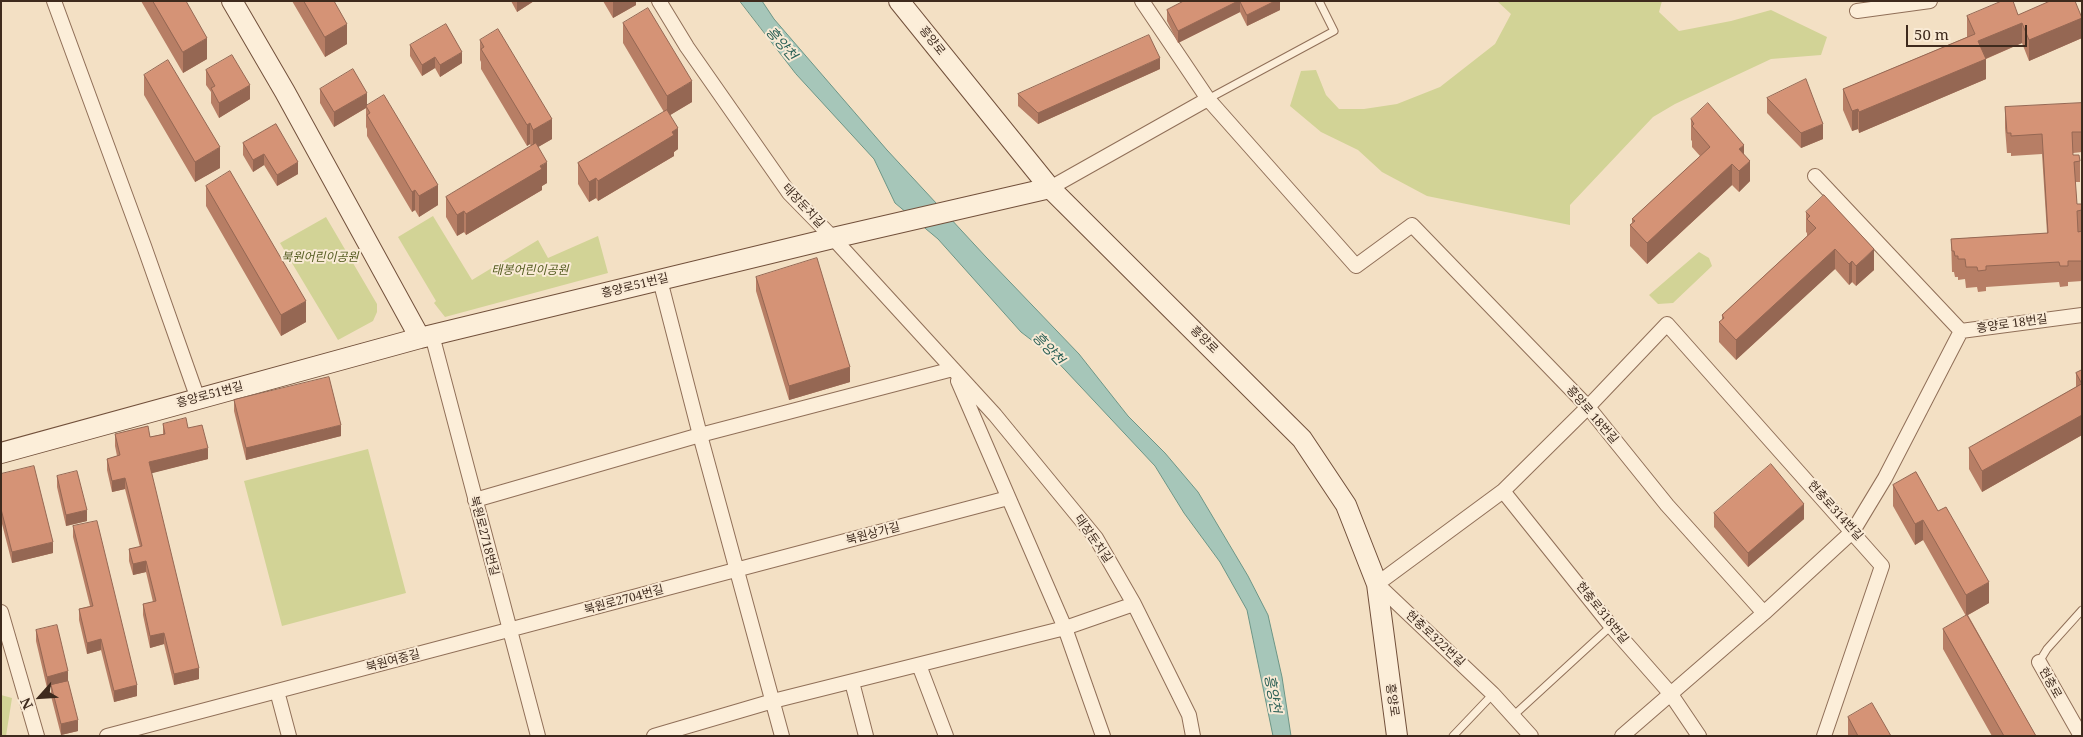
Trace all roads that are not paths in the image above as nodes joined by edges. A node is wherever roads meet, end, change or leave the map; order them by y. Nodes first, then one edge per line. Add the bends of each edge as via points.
1 (54, 1) edge
2 (232, 1) edge
3 (659, 1) edge
4 (899, 1) edge
5 (1142, 1) edge
6 (1319, 1) edge
7 (1930, 1) edge
8 (1857, 11) dead end
9 (1208, 99) junction
10 (1815, 176) dead end
11 (1050, 188) junction
12 (842, 236) junction
13 (660, 280) junction
14 (2082, 315) edge
15 (1961, 331) junction
16 (426, 336) junction
17 (953, 369) junction
18 (198, 399) junction
19 (1588, 407) junction
20 (700, 435) junction
21 (1, 453) edge
22 (1504, 491) junction
23 (1008, 498) junction
24 (474, 500) junction
25 (1853, 531) junction
26 (738, 570) junction
27 (1377, 584) junction
28 (1134, 604) junction
29 (2082, 610) edge
30 (1, 612) edge
31 (1764, 613) junction
32 (1611, 626) junction
33 (1065, 628) junction
34 (509, 630) junction
35 (2039, 662) joint
36 (919, 665) junction
37 (852, 682) junction
38 (277, 691) junction
39 (1670, 693) junction
40 (1493, 694) junction
41 (773, 701) junction
42 (1512, 716) junction
43 (37, 736) edge
44 (106, 736) edge
45 (289, 736) edge
46 (538, 736) edge
47 (654, 736) edge
48 (782, 736) edge
49 (866, 736) edge
50 (946, 736) edge
51 (1103, 736) edge
52 (1193, 736) edge
53 (1397, 736) edge
54 (1453, 736) edge
55 (1531, 736) edge
56 (1622, 736) edge
57 (1699, 736) edge
58 (1824, 736) edge
59 (2081, 736) edge

1 - 18 street
2 - 16 street
3 - 12 street, 태장둔치길 via 686,47 789,193
4 - 11 street, 흥양로
5 - 9 street
6 - 9 lane via 1334,31
7 - 8 street
9 - 11 street
9 - 19 street, 흥양로 18번길 via 1356,266 1412,224
10 - 15 street
11 - 12 street, 흥양로51번길
11 - 27 street, 흥양로 via 1302,439 1346,505
12 - 13 street, 흥양로51번길
12 - 17 street, 태장둔치길
13 - 16 street, 흥양로51번길
13 - 20 street
14 - 15 street, 흥양로 18번길
15 - 25 street, 흥양로 18번길 via 1885,478
16 - 18 street, 흥양로51번길
16 - 24 street, 북원로2718번길
17 - 20 street
17 - 23 street
17 - 28 street, 태장둔치길 via 1096,538
18 - 21 street, 흥양로51번길
19 - 22 street
19 - 25 street, 현충로314번길 via 1666,324
19 - 31 street, 흥양로 18번길 via 1667,505
20 - 24 street
20 - 26 street
22 - 27 street
22 - 32 street, 현충로318번길
23 - 26 street, 북원상가길
23 - 33 street
24 - 34 street, 북원로2718번길
25 - 31 street, 흥양로 18번길
25 - 58 street, 현충로314번길 via 1882,566
26 - 34 street, 북원로2704번길
26 - 41 street
27 - 40 street, 현충로322번길
27 - 53 street, 흥양로
28 - 33 street
28 - 52 street, 태장둔치길 via 1189,715
29 - 35 lane, 현충로
30 - 43 street
31 - 39 street, 흥양로 18번길
32 - 39 street, 현충로318번길
32 - 42 lane
33 - 36 street
33 - 51 street
34 - 38 street, 북원여중길
34 - 46 street, 북원로2718번길
35 - 59 street, 현충로
36 - 37 street
36 - 50 street
37 - 41 street
37 - 49 street
38 - 44 street, 북원여중길
38 - 45 street
39 - 56 street, 흥양로 18번길
39 - 57 street, 현충로318번길
40 - 42 street, 현충로322번길
40 - 54 lane
41 - 47 street
41 - 48 street
42 - 55 street, 현충로322번길

